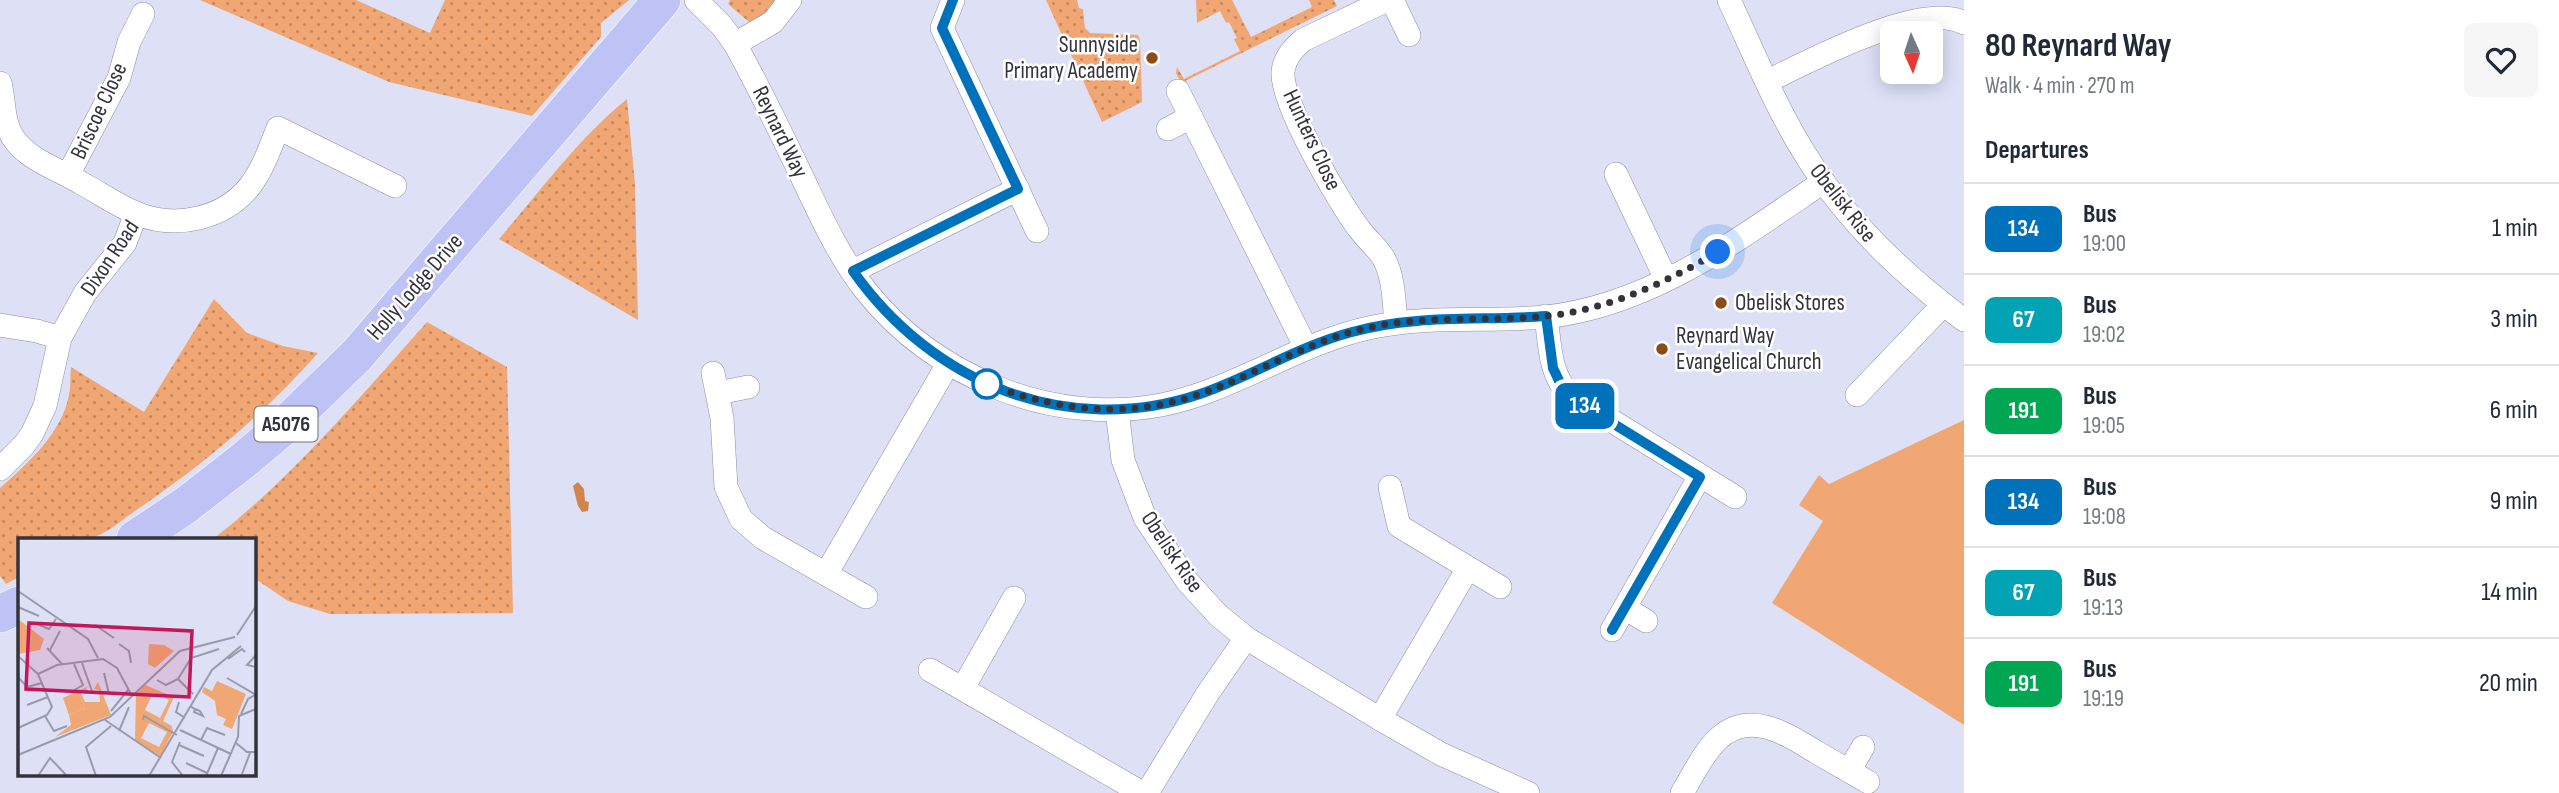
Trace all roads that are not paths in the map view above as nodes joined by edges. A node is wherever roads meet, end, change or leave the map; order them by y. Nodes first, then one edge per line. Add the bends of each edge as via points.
1 (662, 0) edge
2 (696, 0) edge
3 (790, 0) edge
4 (953, 0) edge
5 (1389, 0) edge
6 (1729, 0) edge
7 (143, 13) dead end
8 (1962, 15) edge
9 (1409, 35) dead end
10 (736, 44) junction
11 (1768, 81) junction
12 (0, 83) edge
13 (1178, 91) dead end
14 (1191, 117) junction
15 (1168, 129) dead end
16 (1616, 174) dead end
17 (68, 175) junction
18 (1823, 182) junction
19 (395, 186) dead end
20 (1018, 189) junction
21 (136, 213) junction
22 (1037, 231) dead end
23 (853, 271) junction
24 (1666, 279) junction
25 (1944, 304) junction
26 (1546, 316) junction
27 (1964, 320) edge
28 (1396, 323) junction
29 (0, 325) edge
30 (60, 338) junction
31 (1306, 348) junction
32 (948, 364) junction
33 (748, 387) dead end
34 (1857, 395) dead end
35 (1117, 410) junction
36 (0, 469) edge
37 (1700, 477) junction
38 (1390, 487) dead end
39 (1735, 497) dead end
40 (136, 538) edge
41 (1468, 568) junction
42 (825, 574) junction
43 (1500, 587) dead end
44 (866, 597) dead end
45 (1013, 598) dead end
46 (18, 605) edge
47 (1625, 608) junction
48 (0, 614) edge
49 (1646, 621) dead end
50 (1612, 630) dead end
51 (1246, 638) junction
52 (930, 670) dead end
53 (963, 688) junction
54 (1380, 719) junction
55 (1863, 747) dead end
56 (1516, 791) edge
57 (1145, 793) edge
58 (1682, 793) edge

1 - 40 main road, Holly Lodge Drive / A5076 via 357,355 245,459
2 - 10 street, Reynard Way
3 - 10 street via 773,22
4 - 20 street via 942,28
5 - 9 street, Hunters Close
5 - 28 street, Hunters Close via 1303,40 1292,50 1283,73 1289,100 1333,187 1359,230 1384,259
6 - 11 street, Obelisk Rise
7 - 17 street, Briscoe Close via 119,78
8 - 11 street via 1925,15 1891,23
10 - 23 street, Reynard Way via 820,215
11 - 18 street, Obelisk Rise
12 - 17 street via 13,138 34,157
13 - 14 street
14 - 15 street
14 - 31 street
16 - 24 street
17 - 21 street, Briscoe Close
18 - 24 street, Reynard Way via 1735,242
18 - 25 street, Obelisk Rise via 1882,251
19 - 21 street, Dixon Road via 278,128 259,173 232,202 181,222
20 - 22 street
20 - 23 street
21 - 30 street, Dixon Road via 125,243 85,293
23 - 32 street, Reynard Way via 896,323
24 - 26 street, Reynard Way via 1602,306
25 - 27 street, Obelisk Rise
25 - 34 street
26 - 28 street, Reynard Way
26 - 37 street via 1553,368 1562,387 1583,405
28 - 31 street, Reynard Way
29 - 30 street
30 - 36 street, Dixon Road via 38,421 24,445
31 - 35 street, Reynard Way via 1200,394
32 - 35 street, Reynard Way via 1042,403
32 - 42 street
33 - 42 street via 716,383 724,477 735,510 756,533
35 - 51 street, Obelisk Rise via 1123,460 1145,518 1187,581
37 - 39 street
37 - 47 street
38 - 41 street via 1399,526
41 - 43 street
41 - 54 street
42 - 44 street
45 - 53 street
46 - 48 main road
47 - 49 street
47 - 50 street
51 - 54 street, Obelisk Rise
51 - 57 street
52 - 53 street
53 - 57 street
54 - 56 street, Obelisk Rise
55 - 58 street via 1858,776 1779,730 1760,725 1728,730 1717,739

